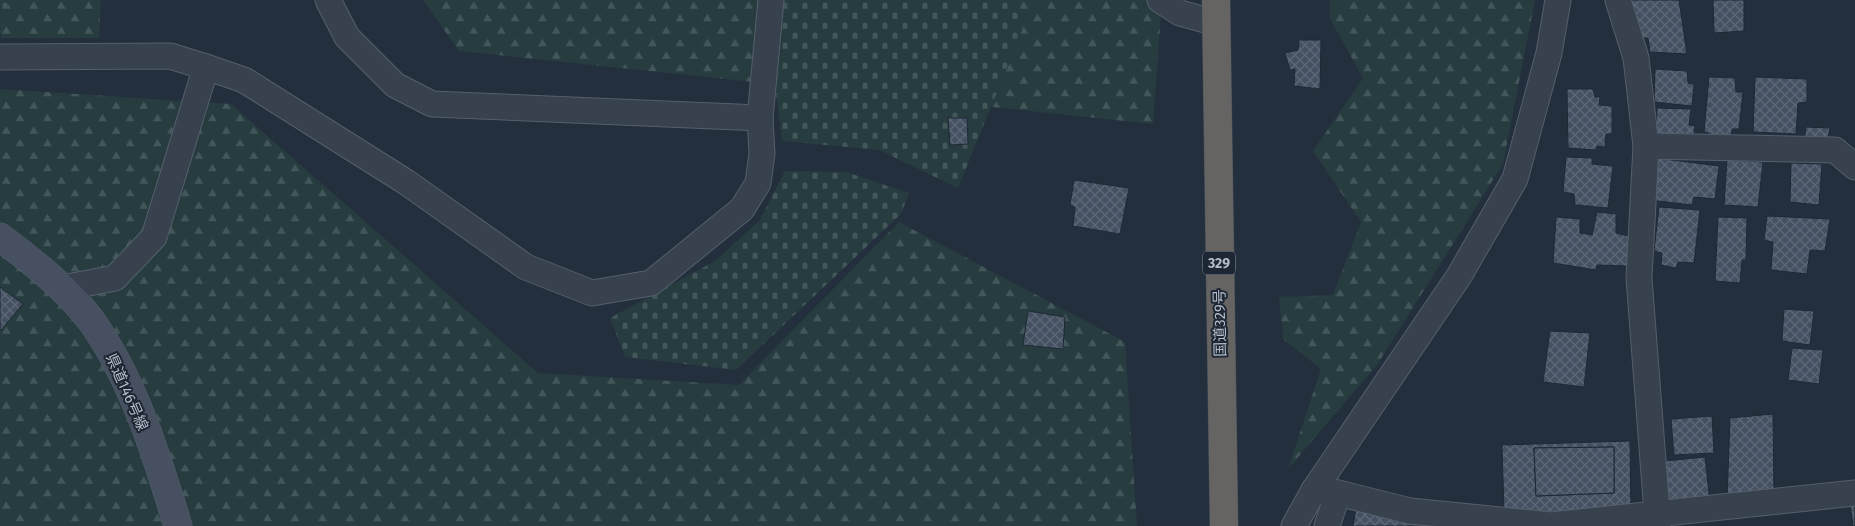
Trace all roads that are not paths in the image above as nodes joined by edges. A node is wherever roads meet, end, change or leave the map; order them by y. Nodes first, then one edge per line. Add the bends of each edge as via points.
1 (328, 0) edge
2 (770, 0) edge
3 (1160, 0) edge
4 (1558, 0) edge
5 (1618, 0) edge
6 (1216, 12) edge
7 (0, 58) edge
8 (206, 67) junction
9 (760, 118) junction
10 (1646, 146) junction
11 (1855, 167) edge
12 (0, 237) edge
13 (62, 288) junction
14 (1326, 491) junction
15 (1855, 493) edge
16 (1658, 520) edge
17 (178, 526) edge
18 (1224, 526) edge
19 (1294, 526) edge
20 (1327, 526) edge

1 - 9 street via 347,38 395,85 432,104
2 - 9 street
3 - 6 street via 1180,13
4 - 14 street via 1549,53 1515,179 1460,276
5 - 10 street via 1636,58
6 - 18 highway, 国道329号 / 329
7 - 8 street via 170,56
8 - 9 street via 244,80 406,182 526,267 592,293 651,283 742,209 758,183 762,154
8 - 13 street via 154,237 115,278
10 - 11 street via 1835,150
10 - 16 street via 1639,278
12 - 13 main road, 県道146号線 via 32,260
13 - 17 main road, 県道146号線 via 90,319 120,368 161,470
14 - 16 street via 1410,511 1551,525
14 - 19 street
14 - 20 street
15 - 16 street

